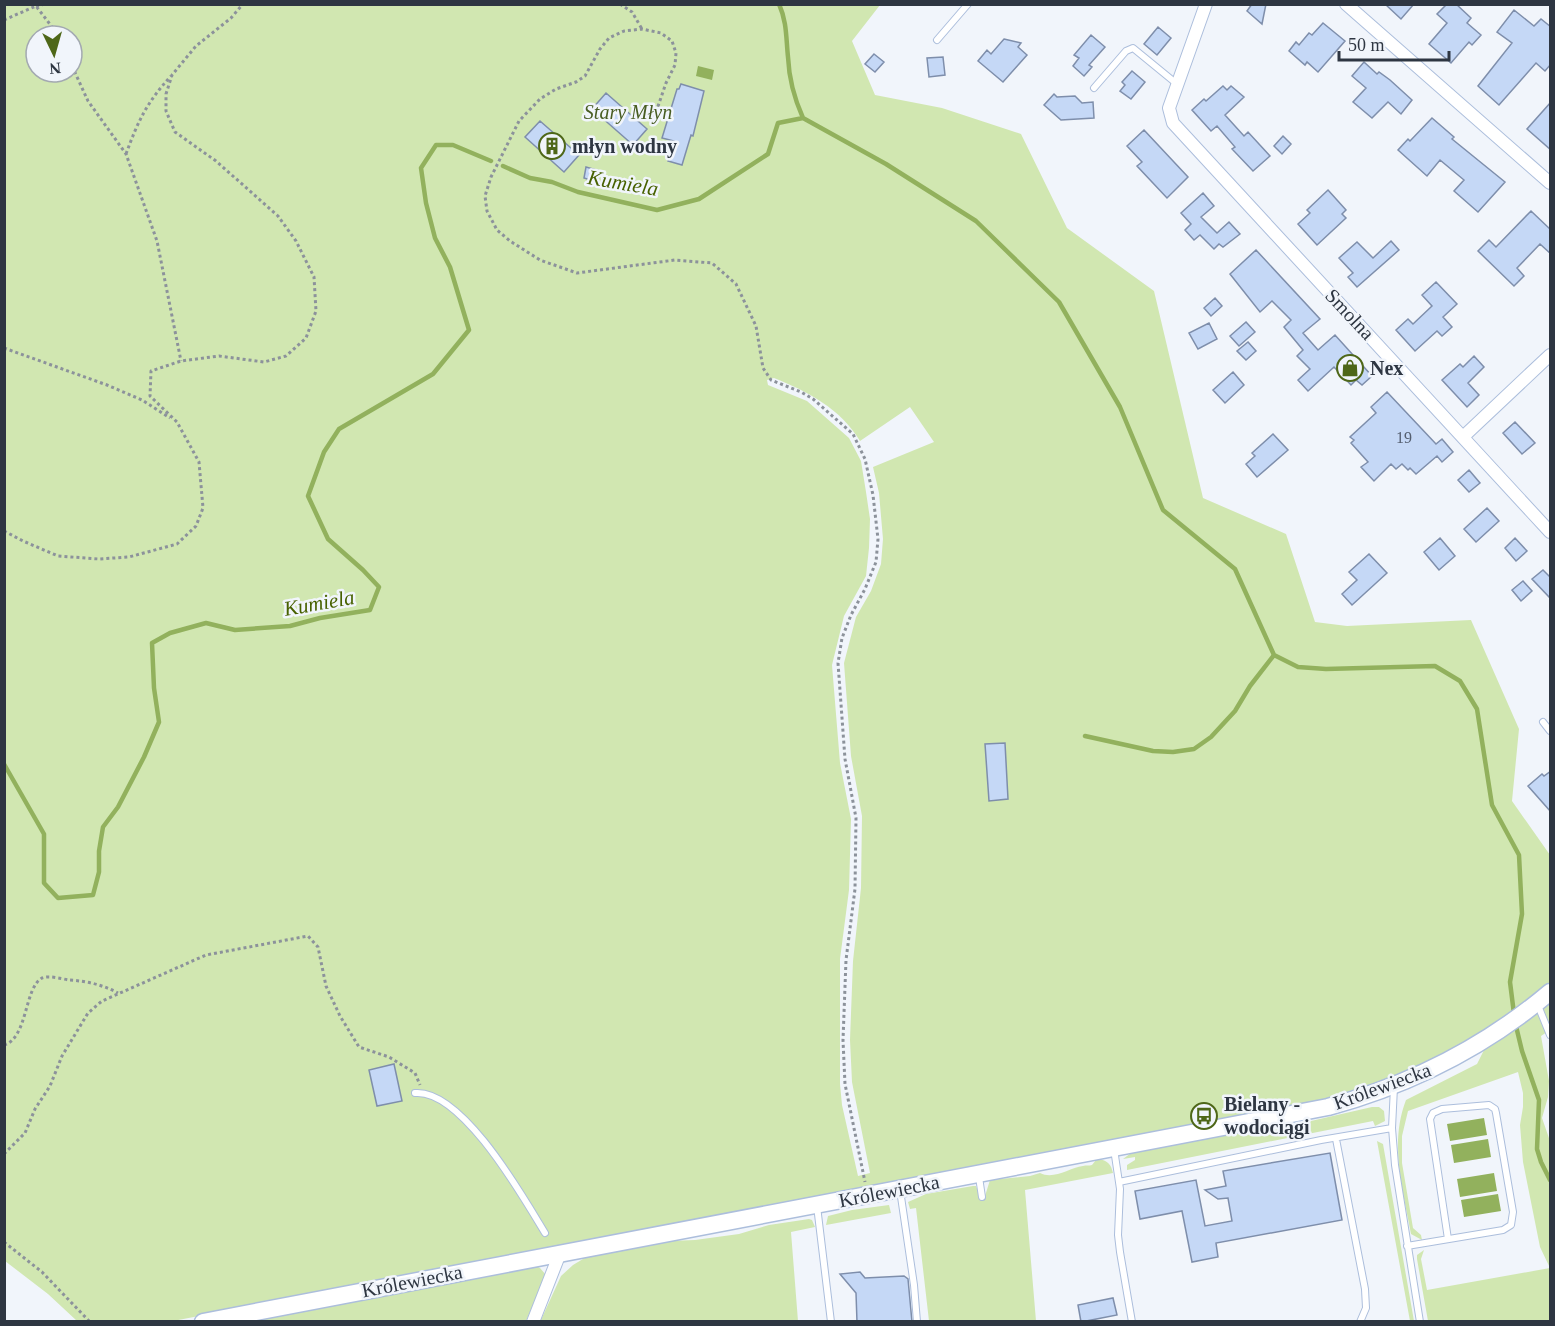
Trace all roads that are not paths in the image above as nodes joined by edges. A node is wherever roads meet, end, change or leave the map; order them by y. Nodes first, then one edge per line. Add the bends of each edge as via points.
1 (968, 4) edge
2 (1206, 4) edge
3 (1346, 4) edge
4 (937, 40) dead end
5 (1178, 85) junction
6 (1094, 88) dead end
7 (1551, 183) edge
8 (1551, 355) edge
9 (1464, 436) junction
10 (1551, 532) edge
11 (1543, 722) dead end
12 (1551, 731) edge
13 (1551, 992) edge
14 (1537, 1003) junction
15 (1551, 1035) edge
16 (1394, 1085) junction
17 (415, 1093) dead end
18 (1392, 1128) junction
19 (1336, 1139) junction
20 (1114, 1149) junction
21 (978, 1174) junction
22 (1119, 1182) junction
23 (900, 1189) junction
24 (982, 1197) dead end
25 (817, 1204) junction
26 (545, 1233) dead end
27 (1448, 1239) junction
28 (1407, 1246) junction
29 (560, 1253) junction
30 (203, 1322) edge
31 (533, 1322) edge
32 (831, 1322) edge
33 (917, 1322) edge
34 (1132, 1322) edge
35 (1360, 1322) edge
36 (1420, 1322) edge

1 - 4 lane
2 - 5 street
3 - 7 street
5 - 6 lane via 1132,48
5 - 9 street, Smolna via 1169,108 1173,123
8 - 9 street
9 - 10 street, Smolna
11 - 12 lane
13 - 14 main road, Królewiecka
14 - 15 lane
14 - 16 main road, Królewiecka via 1460,1054
16 - 18 lane
16 - 20 main road, Królewiecka via 1309,1111
17 - 26 lane via 439,1097 452,1107 509,1174
18 - 19 lane
18 - 28 lane
19 - 22 lane
19 - 35 lane via 1365,1289 1366,1308
20 - 21 main road, Królewiecka
20 - 22 lane
21 - 23 main road, Królewiecka
21 - 24 lane
22 - 34 lane via 1120,1252
23 - 25 main road, Królewiecka
23 - 33 lane
25 - 29 main road, Królewiecka
25 - 32 lane
27 - 27 lane via 1503,1230 1513,1221 1495,1108 1489,1105 1442,1109 1430,1119
27 - 28 lane
28 - 36 lane
29 - 30 main road, Królewiecka
29 - 31 street

